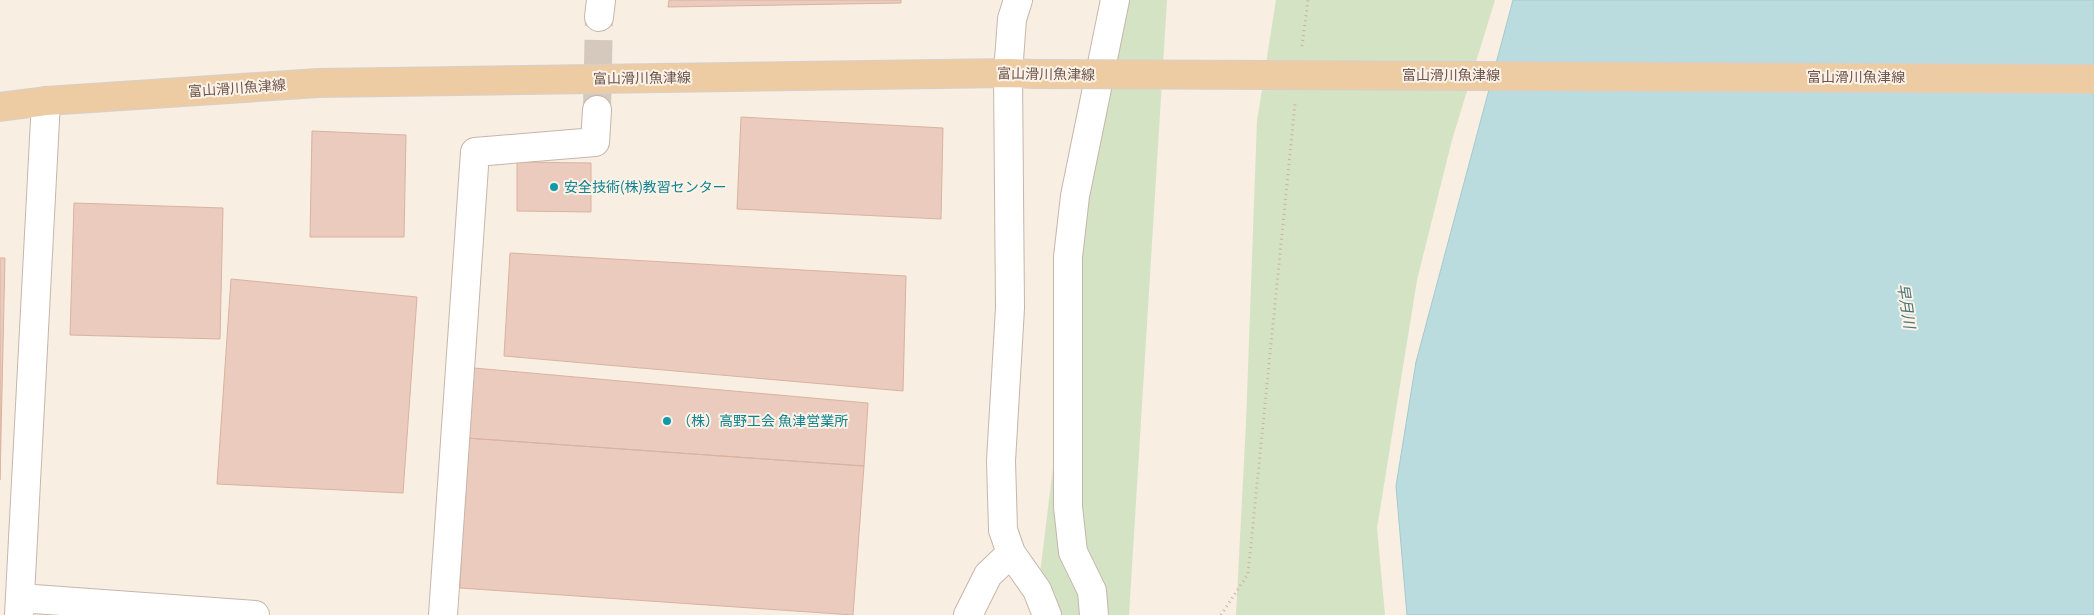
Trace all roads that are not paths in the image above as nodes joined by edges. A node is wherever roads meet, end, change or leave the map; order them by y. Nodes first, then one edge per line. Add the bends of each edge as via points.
1 (1018, 0) edge
2 (1115, 0) edge
3 (1008, 73) junction
4 (2094, 79) edge
5 (46, 101) junction
6 (0, 107) edge
7 (597, 110) tunnel mouth
8 (1011, 553) junction
9 (19, 606) edge
10 (255, 615) edge
11 (443, 615) edge
12 (968, 615) edge
13 (1047, 615) edge
14 (1094, 615) edge

1 - 3 street via 1012,19
2 - 14 street via 1074,196 1068,257 1068,507 1073,552 1092,591
3 - 4 main road, 富山滑川魚津線, bridge
3 - 5 main road, 富山滑川魚津線 via 318,83
3 - 8 street via 1010,308 1001,461 1003,530
5 - 6 main road, 富山滑川魚津線
5 - 9 street
7 - 11 street via 595,142 475,152
8 - 12 street via 988,575
8 - 13 street via 1037,590
9 - 10 street

